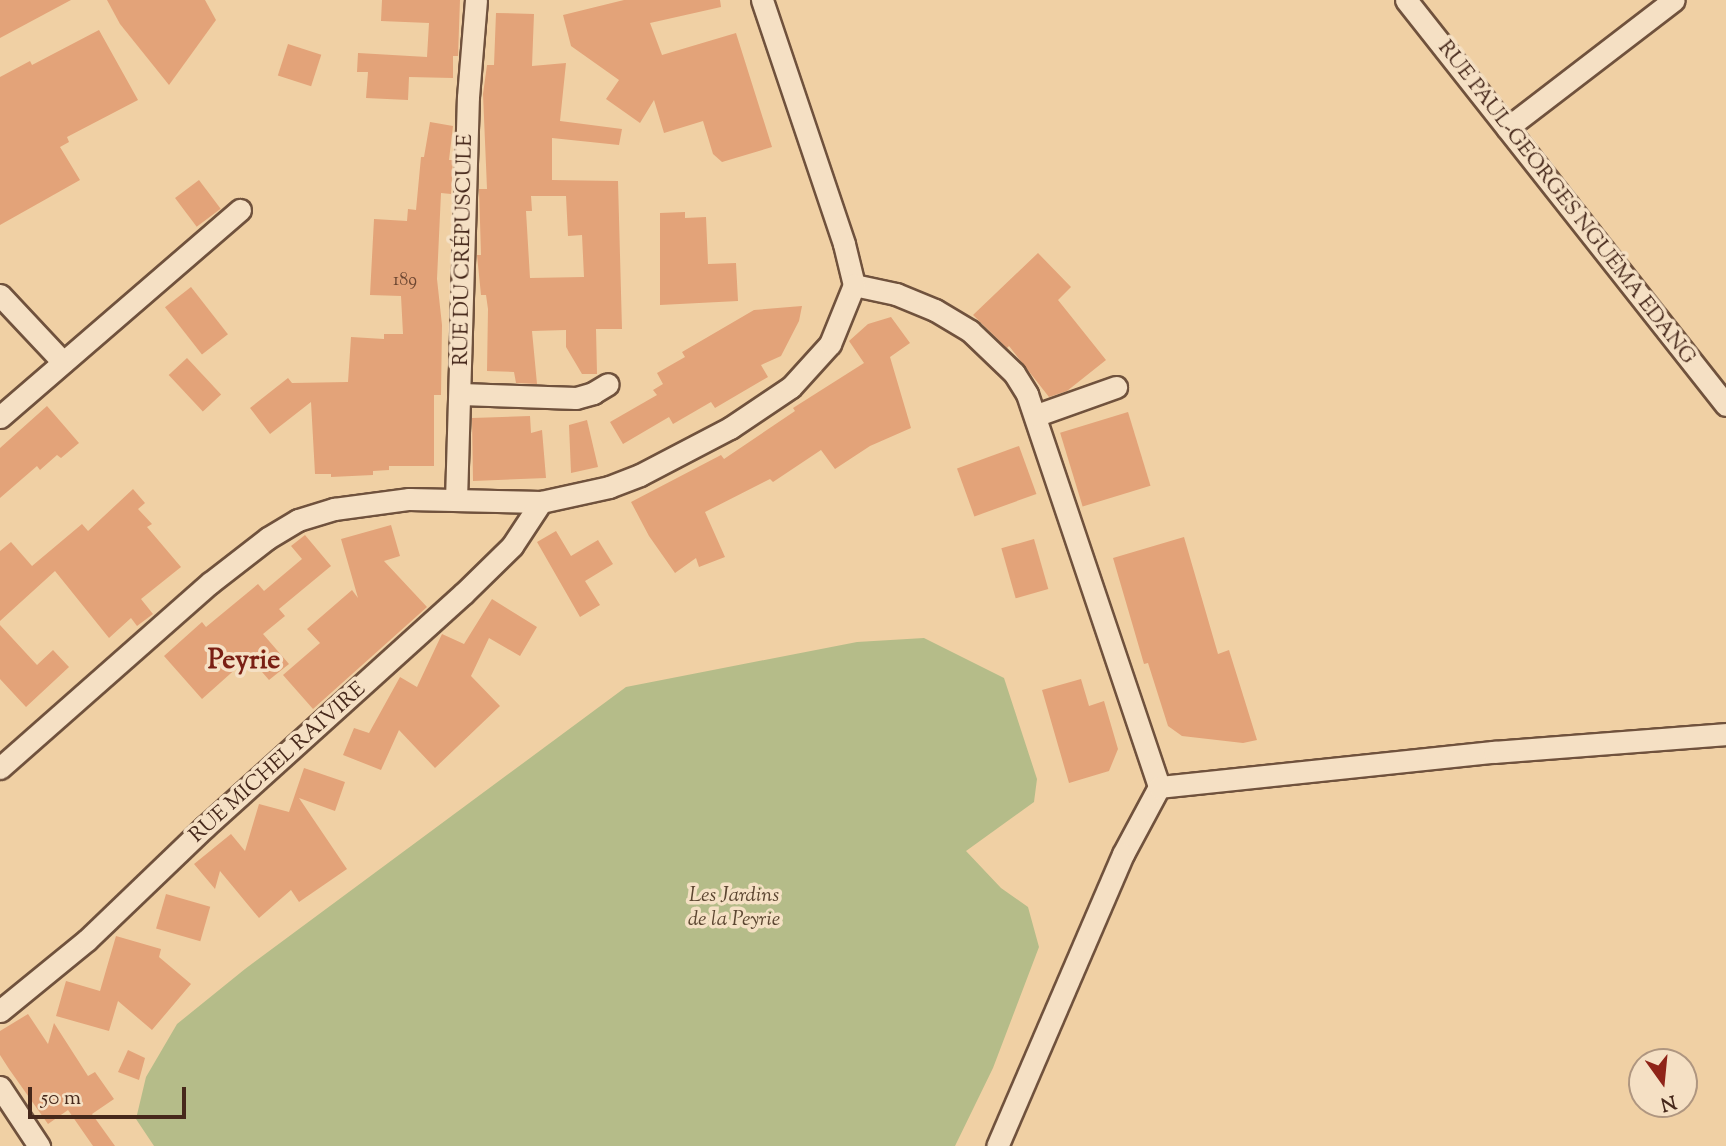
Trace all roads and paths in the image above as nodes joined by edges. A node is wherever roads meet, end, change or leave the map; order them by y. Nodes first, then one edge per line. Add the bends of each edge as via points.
1 (476, 0) edge
2 (762, 0) edge
3 (1406, 0) edge
4 (1674, 0) edge
5 (1507, 128) junction
6 (240, 210) dead end
7 (854, 285) junction
8 (0, 295) edge
9 (63, 362) junction
10 (608, 384) dead end
11 (1116, 387) dead end
12 (461, 394) junction
13 (1726, 405) edge
14 (1037, 415) junction
15 (0, 417) edge
16 (456, 500) junction
17 (541, 502) junction
18 (1726, 734) edge
19 (0, 768) edge
20 (1159, 787) junction
21 (0, 1011) edge
22 (0, 1087) edge
23 (39, 1146) edge
24 (997, 1146) edge

1 - 12 street, RUE DU CRÉPUSCULE via 468,97
2 - 7 street
3 - 5 street, RUE PAUL-GEORGES NGUÉMA EDANG
4 - 5 street
5 - 13 street, RUE PAUL-GEORGES NGUÉMA EDANG
6 - 9 street
7 - 14 street via 896,294 970,331 1013,373
7 - 17 street via 830,344 810,370 765,406 640,475
8 - 9 street
9 - 15 street
10 - 12 street via 576,398
11 - 14 street
12 - 16 street, RUE DU CRÉPUSCULE
14 - 20 street
16 - 17 street
16 - 19 street via 409,499 334,509 298,520 210,583
17 - 21 street, RUE MICHEL RAIVIRE via 512,546 463,594 87,940
18 - 20 street via 1494,752
20 - 24 street via 1123,854
22 - 23 street

